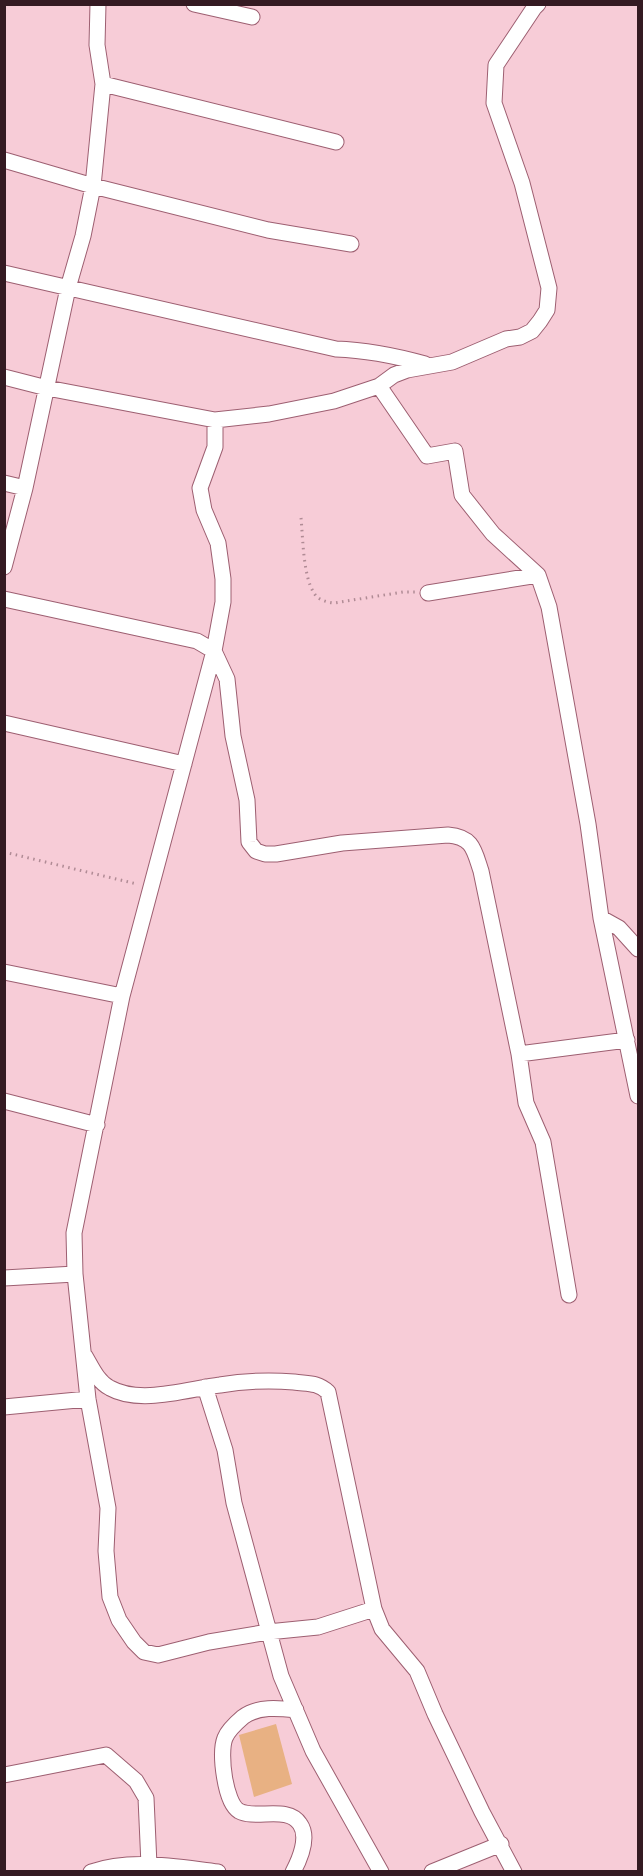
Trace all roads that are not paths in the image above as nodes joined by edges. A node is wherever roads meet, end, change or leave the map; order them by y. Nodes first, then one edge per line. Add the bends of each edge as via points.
1 (98, 4) edge
2 (194, 4) edge
3 (538, 4) edge
4 (252, 17) dead end
5 (103, 84) junction
6 (336, 142) dead end
7 (4, 160) edge
8 (93, 186) junction
9 (351, 244) dead end
10 (4, 273) edge
11 (68, 288) junction
12 (428, 365) junction
13 (4, 377) edge
14 (379, 386) junction
15 (47, 388) junction
16 (214, 420) junction
17 (4, 483) edge
18 (25, 488) junction
19 (4, 567) edge
20 (538, 575) junction
21 (428, 593) road end
22 (4, 599) edge
23 (214, 651) junction
24 (4, 723) edge
25 (184, 764) junction
26 (600, 918) junction
27 (639, 949) edge
28 (4, 972) edge
29 (122, 996) junction
30 (627, 1040) junction
31 (519, 1054) junction
32 (639, 1096) edge
33 (4, 1101) edge
34 (97, 1125) junction
35 (75, 1274) junction
36 (4, 1278) edge
37 (569, 1295) dead end
38 (82, 1351) junction
39 (205, 1387) junction
40 (88, 1399) junction
41 (4, 1407) edge
42 (374, 1610) junction
43 (268, 1632) junction
44 (296, 1710) junction
45 (4, 1774) edge
46 (501, 1844) junction
47 (158, 1867) edge
48 (91, 1872) edge
49 (218, 1872) edge
50 (293, 1872) edge
51 (381, 1872) edge
52 (432, 1872) edge
53 (514, 1872) edge

1 - 5 street via 97,45
2 - 4 street
3 - 12 street via 496,65 494,104 528,204 549,288 547,310 531,331 520,337 452,362
5 - 6 street
5 - 8 street
7 - 8 street
8 - 9 street via 268,230
8 - 11 street
10 - 11 street
11 - 12 street via 325,347 394,356
11 - 15 street
12 - 14 street via 400,372
13 - 15 street
14 - 16 street via 334,401
14 - 20 street via 427,456 455,451 462,495 493,534
15 - 16 street
15 - 18 street
16 - 23 street via 215,447 200,488 204,510 218,543 223,579
17 - 18 street
18 - 19 street
20 - 21 street
20 - 26 street via 549,607 579,770
22 - 23 street via 197,642
23 - 25 street
23 - 31 street via 227,679 233,736 247,800 249,842 256,851 276,854 342,843 448,835 458,836 473,846
24 - 25 street
25 - 29 street
26 - 27 street via 619,928
26 - 30 street
28 - 29 street
29 - 34 street
30 - 31 street
30 - 32 street
31 - 37 street via 526,1103 543,1142
33 - 34 street
34 - 35 street via 74,1233
35 - 36 street
35 - 38 street
38 - 39 street via 99,1380 123,1394 140,1396
38 - 40 street
39 - 42 street via 309,1382 328,1392
39 - 43 street via 225,1450 234,1503
40 - 41 street
40 - 43 street via 108,1508 110,1597 134,1642 144,1652 158,1654
42 - 43 street via 318,1627
42 - 46 street via 382,1629 417,1671 482,1812
43 - 44 street
44 - 50 street via 265,1708 247,1714 226,1735 222,1761 233,1806 240,1812 281,1815 299,1822 303,1843
44 - 51 street via 313,1751
45 - 47 street via 106,1755 136,1781 146,1797
46 - 52 street
46 - 53 street
47 - 48 street via 111,1865
47 - 49 street

